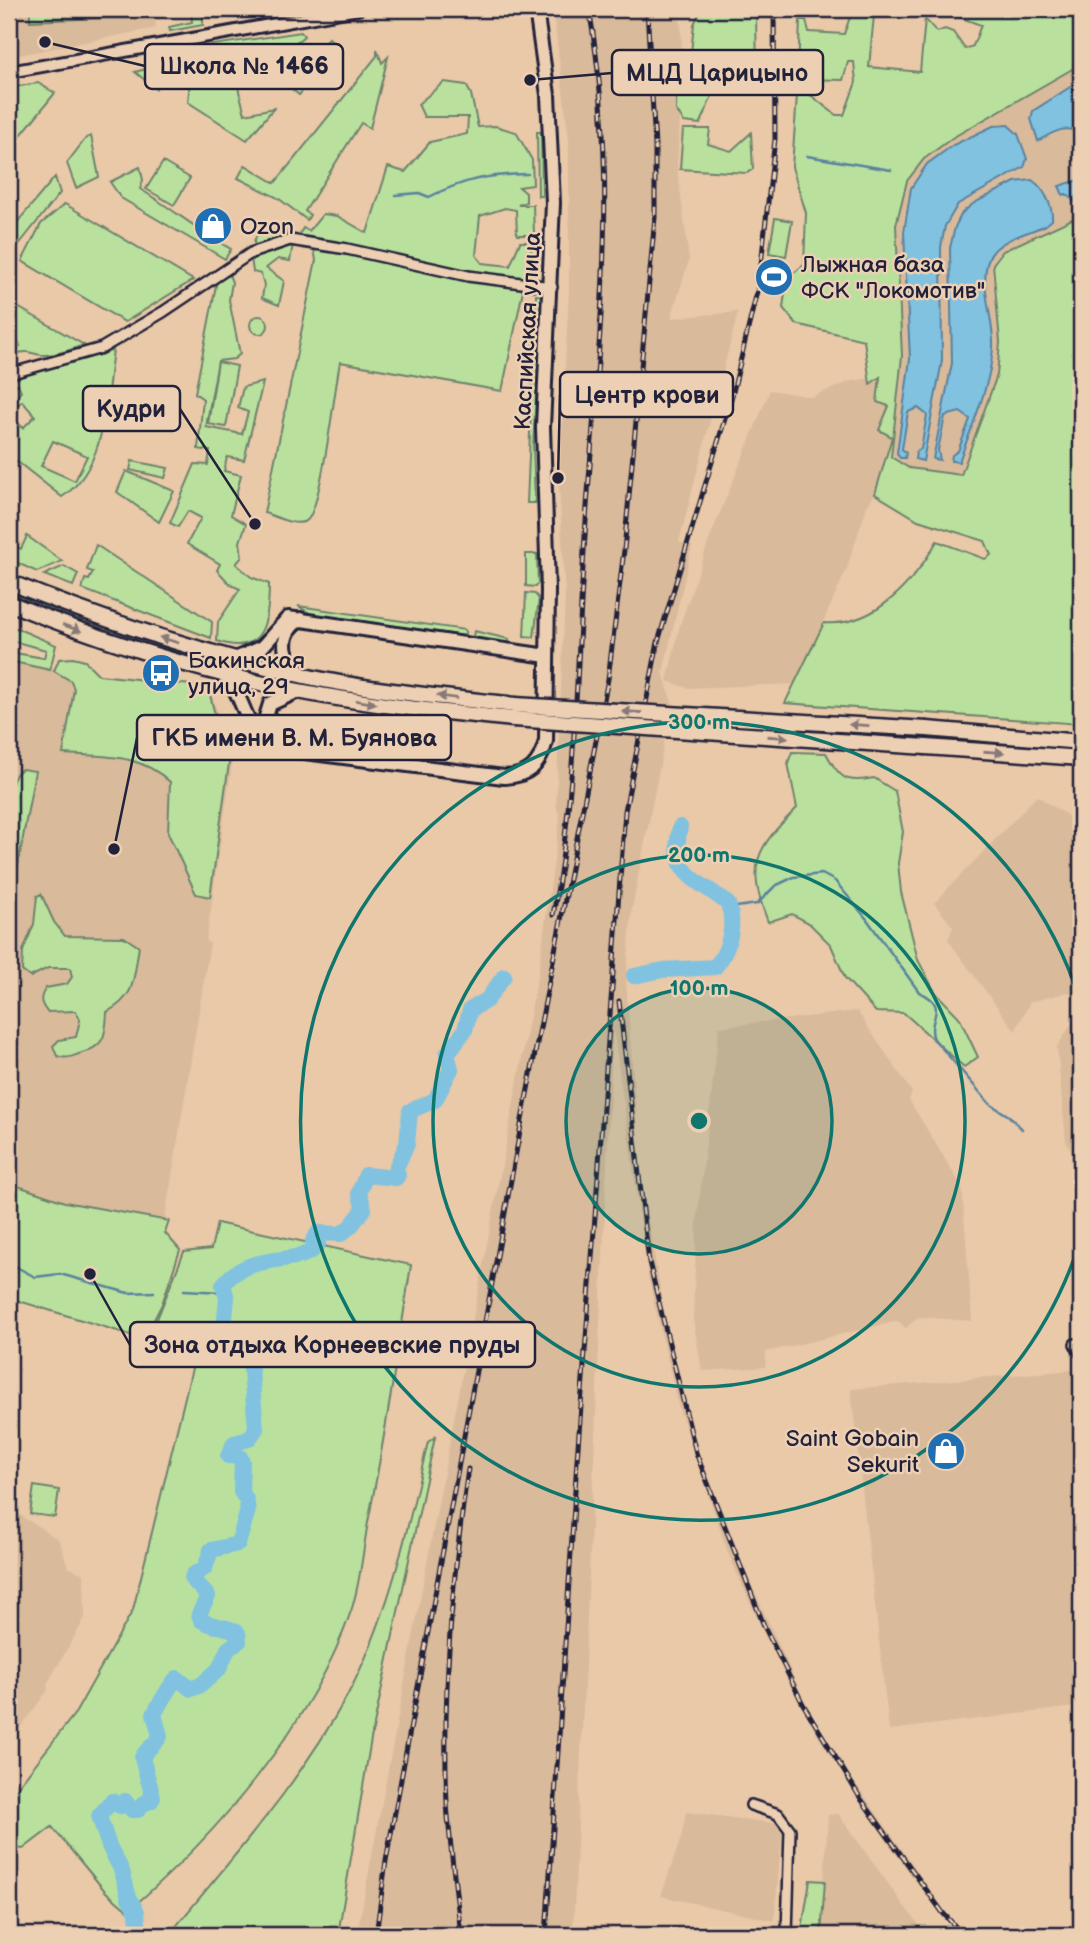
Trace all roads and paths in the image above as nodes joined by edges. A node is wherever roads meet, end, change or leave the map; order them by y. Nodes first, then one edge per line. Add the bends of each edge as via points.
1 (358, 9) edge
2 (536, 9) edge
3 (9, 72) edge
4 (551, 287) junction
5 (9, 374) edge
6 (9, 582) edge
7 (9, 603) edge
8 (301, 619) junction
9 (547, 656) junction
10 (236, 660) junction
11 (226, 675) junction
12 (306, 676) junction
13 (298, 691) junction
14 (515, 712) junction
15 (259, 739) junction
16 (1081, 741) edge
17 (1081, 758) edge
18 (1075, 1343) dead end
19 (1081, 1354) edge
20 (751, 1805) dead end
21 (787, 1935) edge

1 - 3 street
2 - 4 main road, Каспийская улица via 551,128
4 - 5 street via 468,276 290,240 251,253 102,348
4 - 9 main road, Каспийская улица via 543,427
10 -> 6 main road via 139,631
7 -> 11 main road via 136,650
8 - 9 main road
8 - 10 main road via 284,620 262,647
8 - 12 main road via 292,627 284,648 287,662
9 - 15 main road, Каспийская улица via 547,741 543,756 526,774 504,777 280,749
10 - 12 main road
11 - 13 main road
11 - 15 main road
14 -> 12 main road
13 -> 14 main road via 404,708
13 - 15 main road via 270,704
16 -> 14 main road, bridge via 927,729
14 -> 17 main road, bridge
18 - 19 street
20 - 21 street via 778,1814 790,1830

